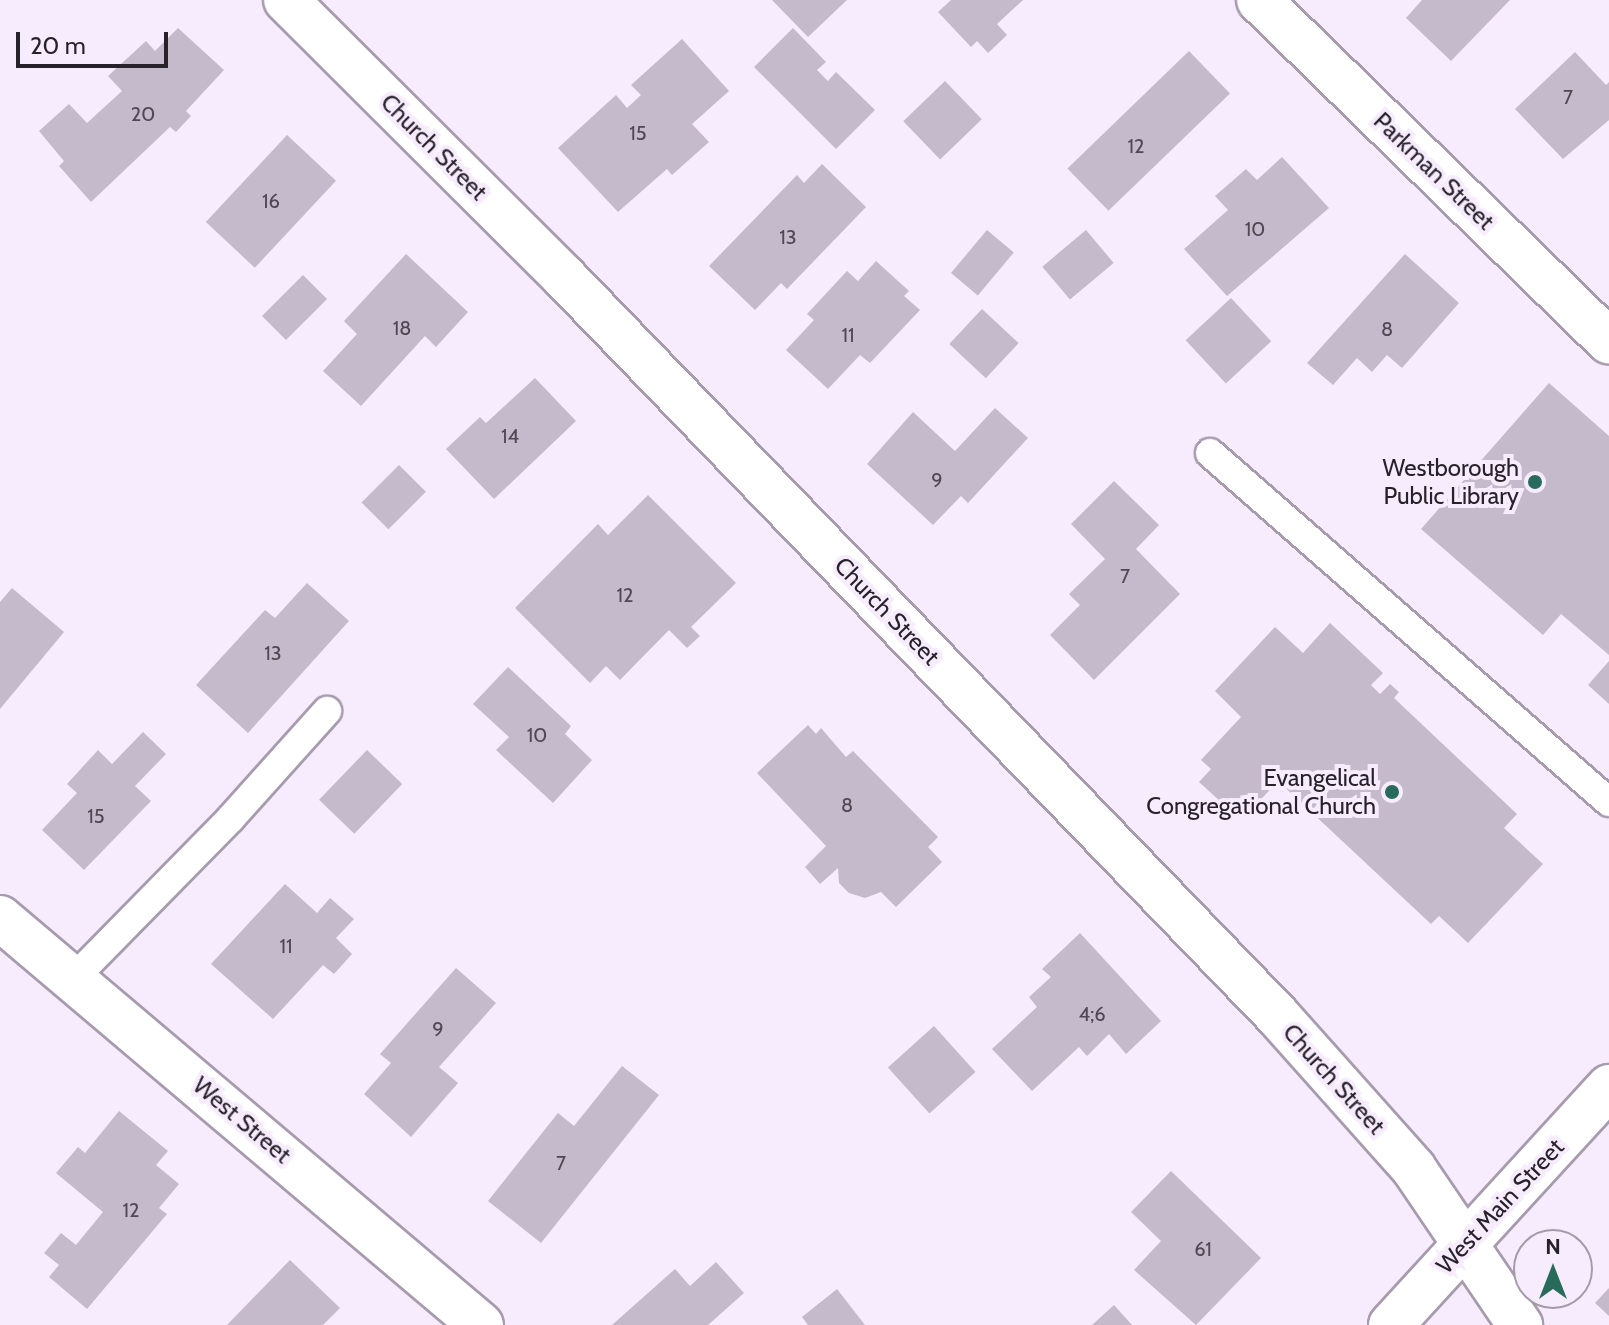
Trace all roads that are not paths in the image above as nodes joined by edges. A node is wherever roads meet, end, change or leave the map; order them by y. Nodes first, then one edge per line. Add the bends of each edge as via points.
1 (286, 0) edge
2 (1259, 0) edge
3 (1609, 341) edge
4 (1210, 453) dead end
5 (327, 711) dead end
6 (1609, 802) edge
7 (0, 918) edge
8 (73, 979) junction
9 (1609, 1087) edge
10 (1465, 1242) junction
11 (1405, 1320) edge
12 (481, 1325) edge
13 (1520, 1325) edge

1 - 10 street, Church Street via 575,288 1277,1015 1414,1169
2 - 3 street, Parkman Street
4 - 6 lane
5 - 8 lane
7 - 8 street, West Street
8 - 12 street, West Street
9 - 10 street, West Main Street
10 - 11 street, West Main Street
10 - 13 street, Church Street

